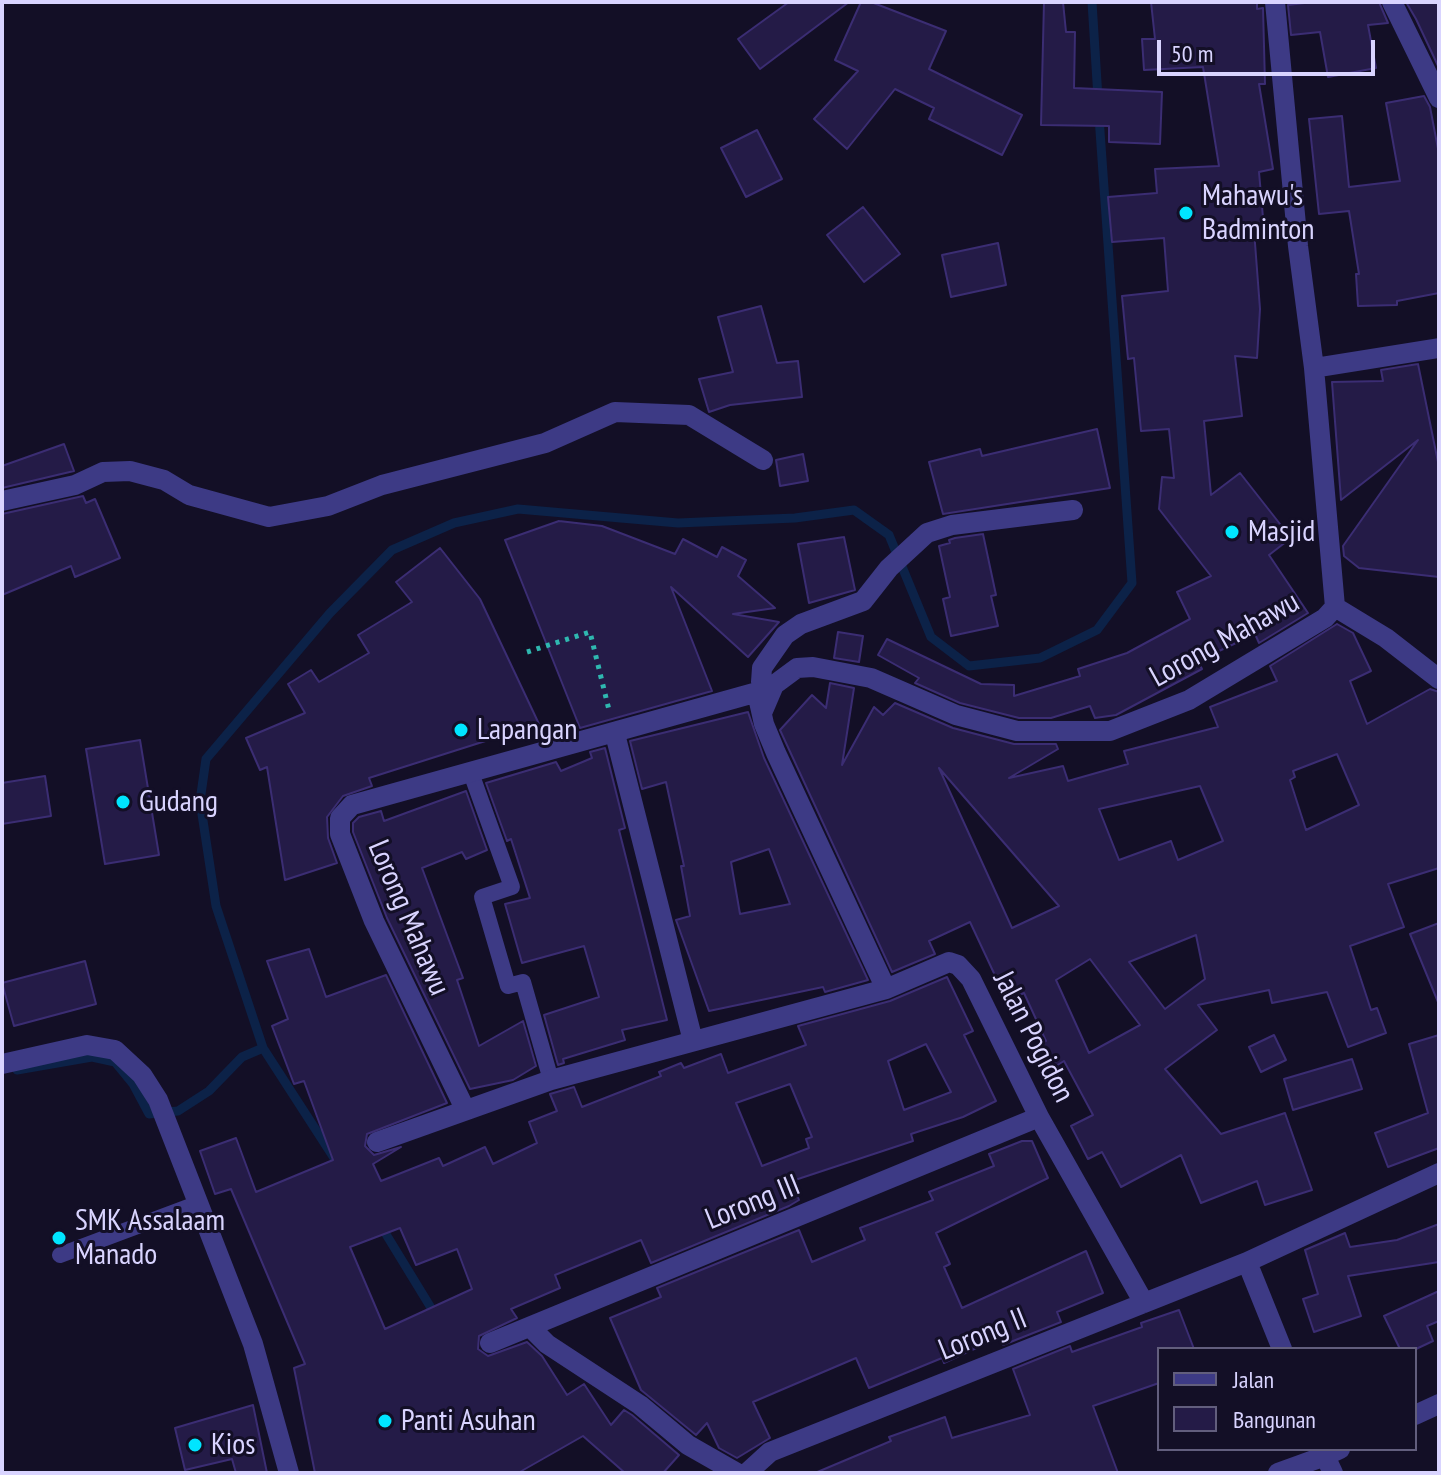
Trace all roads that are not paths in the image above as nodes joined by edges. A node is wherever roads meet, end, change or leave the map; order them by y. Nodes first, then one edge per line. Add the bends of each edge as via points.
1 (1275, 2) edge
2 (1392, 2) edge
3 (1439, 98) edge
4 (1439, 348) edge
5 (1314, 368) junction
6 (763, 460) dead end
7 (2, 501) edge
8 (1073, 510) dead end
9 (1335, 607) junction
10 (1439, 679) edge
11 (766, 703) junction
12 (615, 734) junction
13 (471, 773) junction
14 (886, 989) junction
15 (693, 1041) junction
16 (2, 1064) edge
17 (551, 1080) junction
18 (465, 1109) junction
19 (1039, 1117) junction
20 (377, 1142) dead end
21 (1439, 1173) edge
22 (199, 1203) junction
23 (60, 1255) dead end
24 (1247, 1262) junction
25 (1144, 1303) junction
26 (530, 1327) junction
27 (490, 1343) dead end
28 (1281, 1347) edge
29 (1439, 1404) edge
30 (1417, 1414) edge
31 (1330, 1457) edge
32 (289, 1473) edge
33 (737, 1473) edge
34 (747, 1473) edge
35 (1278, 1473) edge

1 - 5 street, Lorong Mahawu
2 - 3 street
4 - 5 street
5 - 9 street, Lorong Mahawu
6 - 7 street via 689,415 615,412 545,443 382,485 328,506 269,517 189,495 164,480 130,471 103,472 75,485
8 - 11 street via 940,527 918,539 860,603 785,635 762,668
9 - 10 street
9 - 11 street, Lorong Mahawu via 1189,700 1110,731 1017,731 956,715 871,678 813,667 797,668 774,685
11 - 12 street, Lorong Mahawu via 754,693
11 - 14 street via 776,753
12 - 13 street, Lorong Mahawu
12 - 15 street
13 - 17 lane via 512,887 482,897 508,986 523,982
13 - 18 street, Lorong Mahawu via 352,805 339,825 374,921
14 - 15 street
14 - 19 street, Jalan Pogidon via 939,965 958,965 971,979
15 - 17 street
16 - 22 street via 87,1045 115,1050 130,1060 158,1100
17 - 18 street
18 - 20 street
19 - 25 street, Jalan Pogidon
19 - 26 street, Lorong III
21 - 24 street, Lorong II
22 - 23 lane
22 - 32 street via 253,1344
24 - 25 street, Lorong II
24 - 28 street
25 - 34 street, Lorong II via 770,1452
26 - 27 street, Lorong III
26 - 33 street via 688,1445
29 - 30 street
31 - 35 street

